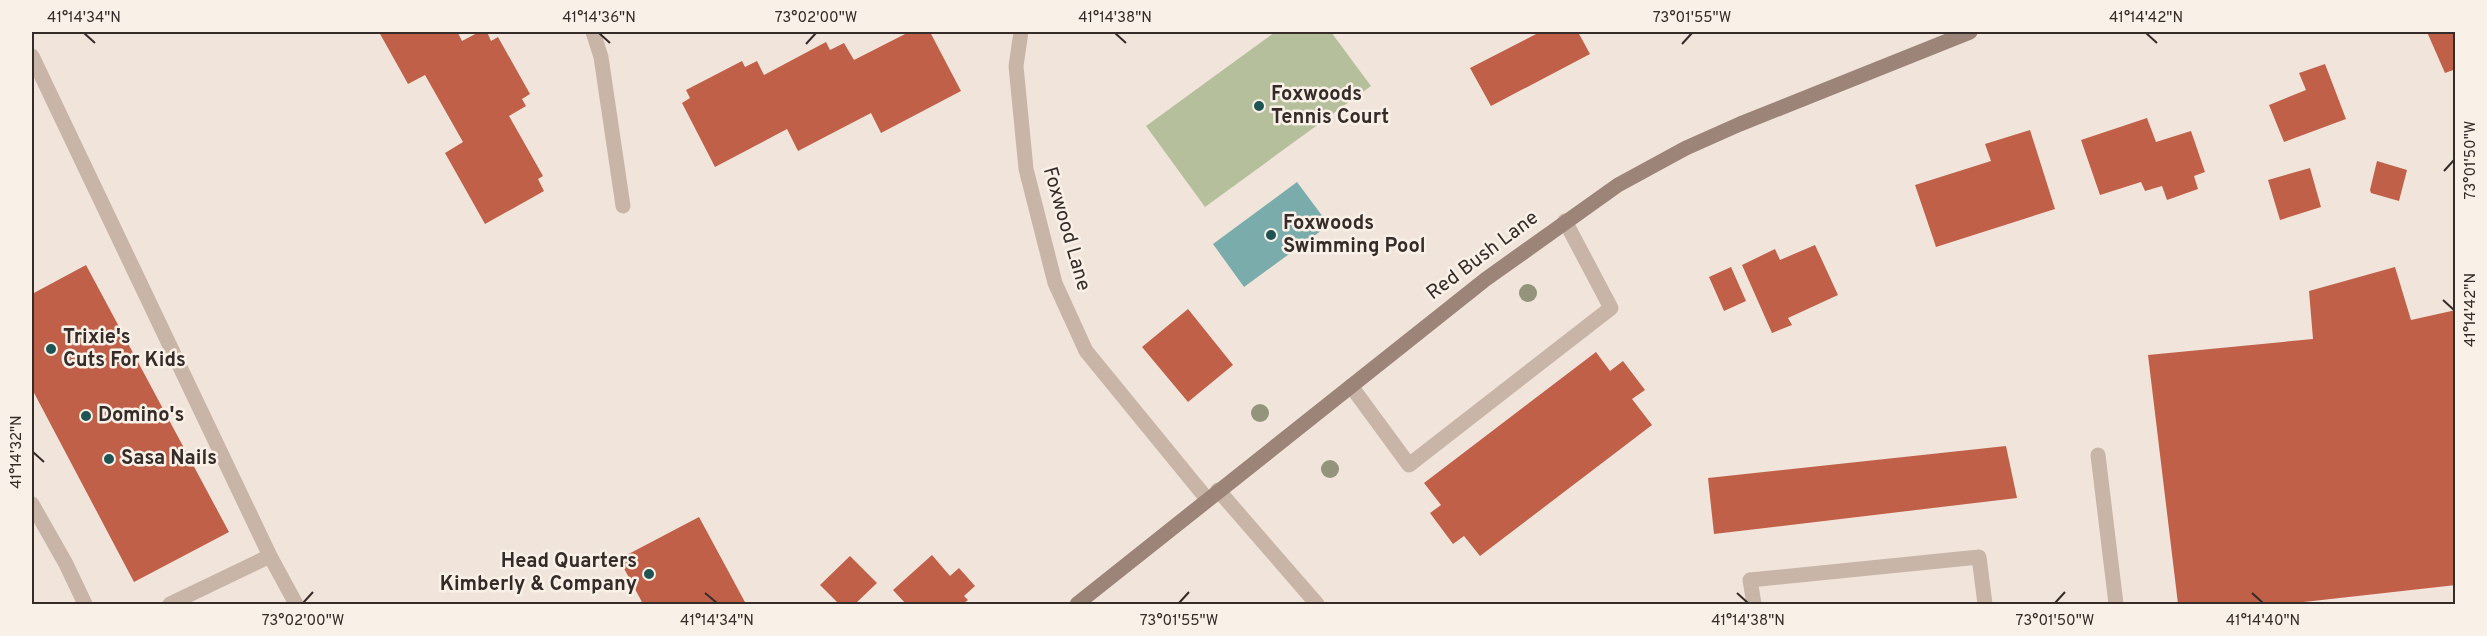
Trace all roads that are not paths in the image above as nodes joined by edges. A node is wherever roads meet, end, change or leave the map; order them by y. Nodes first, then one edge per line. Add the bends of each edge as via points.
1 (593, 32) edge
2 (1021, 32) edge
3 (1970, 32) edge
4 (32, 56) edge
5 (623, 206) dead end
6 (1565, 221) junction
7 (1351, 386) junction
8 (2098, 454) dead end
9 (1212, 495) junction
10 (32, 504) edge
11 (270, 556) junction
12 (85, 604) edge
13 (170, 604) edge
14 (296, 604) edge
15 (1077, 604) edge
16 (1317, 604) edge
17 (1754, 604) edge
18 (1985, 604) edge
19 (2116, 604) edge

1 - 5 street via 601,57
2 - 9 street, Foxwood Lane via 1016,66 1026,169 1055,283 1086,351
3 - 6 street, Red Bush Lane via 1686,148 1618,185
4 - 11 street
6 - 7 street, Red Bush Lane
6 - 7 street via 1611,308 1409,465
7 - 9 street, Red Bush Lane
8 - 19 street
9 - 15 street, Red Bush Lane
9 - 16 street, Foxwood Lane
10 - 12 street
11 - 13 street
11 - 14 street
17 - 18 street via 1750,580 1979,558

